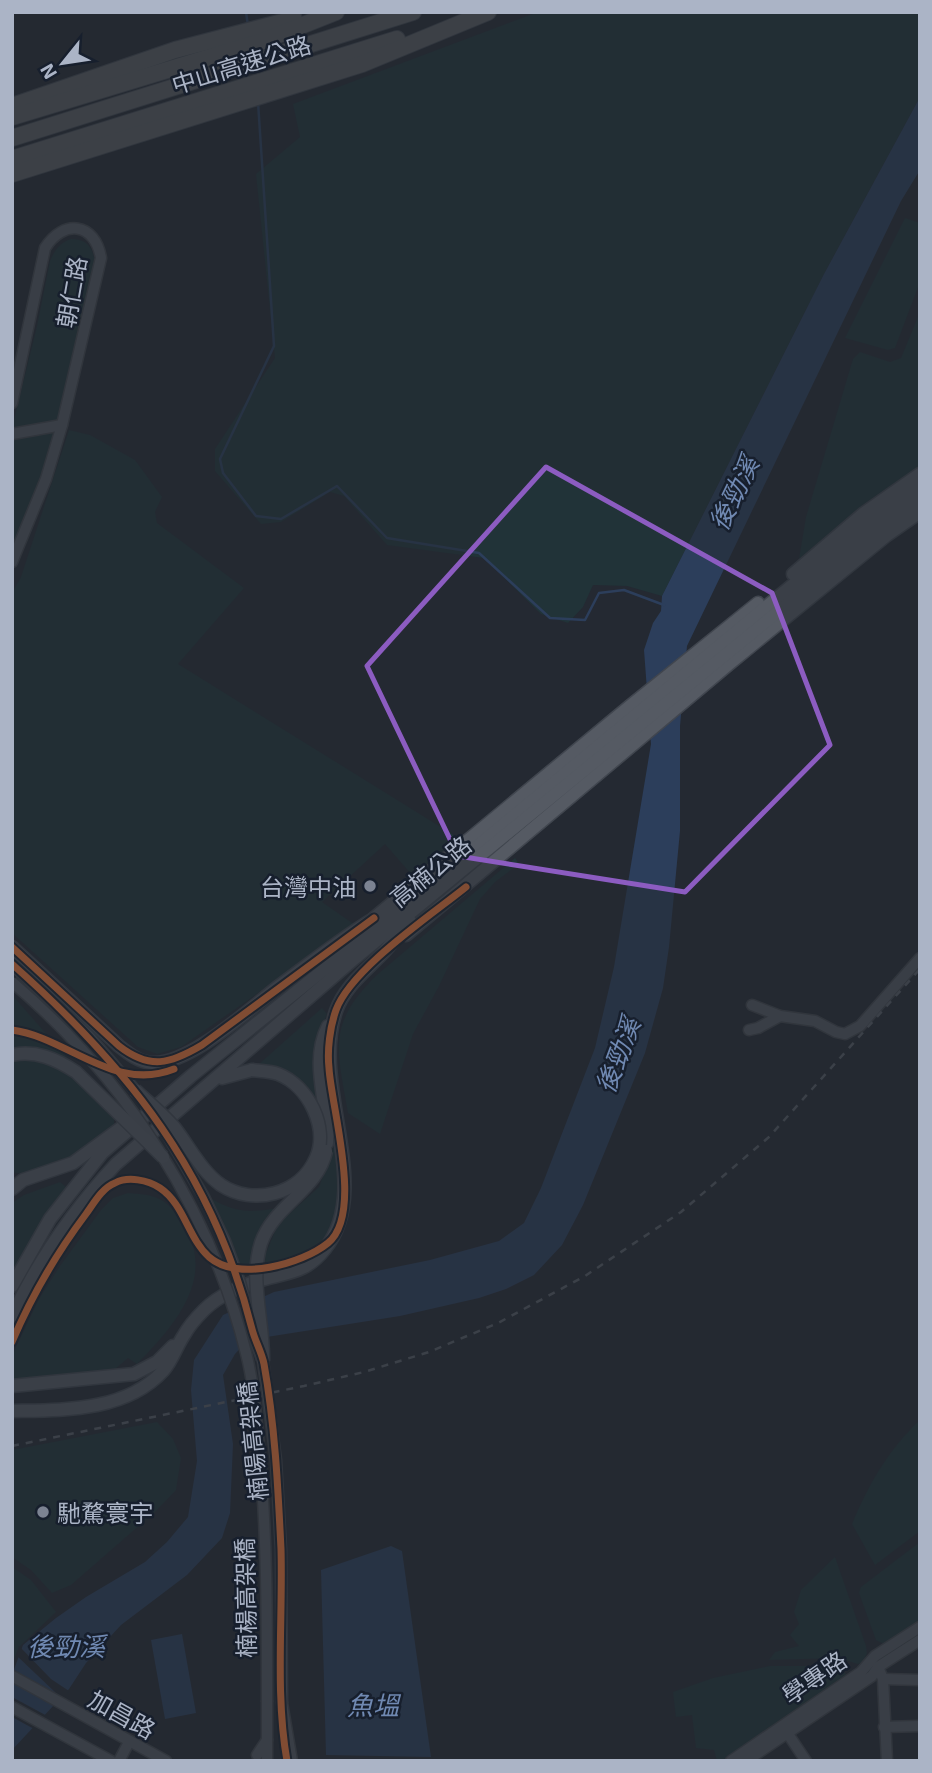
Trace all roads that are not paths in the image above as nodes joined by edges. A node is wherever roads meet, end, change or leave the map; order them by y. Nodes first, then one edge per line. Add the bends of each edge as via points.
1 (320, 12) edge
2 (336, 12) edge
3 (413, 12) edge
4 (486, 12) edge
5 (249, 38) junction
6 (257, 90) junction
7 (12, 106) edge
8 (12, 117) edge
9 (190, 119) junction
10 (12, 138) edge
11 (12, 159) edge
12 (12, 174) edge
13 (12, 185) edge
14 (12, 403) edge
15 (62, 425) junction
16 (12, 434) edge
17 (920, 474) edge
18 (920, 488) edge
19 (920, 501) edge
20 (920, 512) edge
21 (12, 562) edge
22 (691, 663) junction
23 (632, 739) junction
24 (428, 895) junction
25 (377, 923) junction
26 (406, 926) junction
27 (372, 944) junction
28 (12, 947) edge
29 (381, 955) junction
30 (920, 958) edge
31 (12, 964) edge
32 (12, 982) edge
33 (752, 1005) dead end
34 (336, 1010) junction
35 (780, 1017) junction
36 (749, 1030) dead end
37 (12, 1055) edge
38 (212, 1082) junction
39 (135, 1090) junction
40 (157, 1105) junction
41 (163, 1157) junction
42 (16, 1182) edge
43 (19, 1281) edge
44 (12, 1316) edge
45 (184, 1333) junction
46 (263, 1361) junction
47 (12, 1386) edge
48 (12, 1411) edge
49 (920, 1627) edge
50 (920, 1640) edge
51 (877, 1667) junction
52 (12, 1676) edge
53 (883, 1679) junction
54 (920, 1680) edge
55 (12, 1707) edge
56 (920, 1726) edge
57 (884, 1727) junction
58 (784, 1728) junction
59 (129, 1742) junction
60 (762, 1744) junction
61 (262, 1758) edge
62 (111, 1761) edge
63 (119, 1761) edge
64 (166, 1761) edge
65 (290, 1761) edge
66 (731, 1761) edge
67 (746, 1761) edge
68 (767, 1761) edge
69 (806, 1761) edge
70 (887, 1761) edge

1 - 5 highway
2 - 5 highway
3 - 10 highway, 中山高速公路
4 - 6 highway via 362,64
5 - 7 highway via 175,50
5 - 8 highway
6 - 9 highway
6 - 11 highway, 中山高速公路
9 - 12 highway
9 - 13 highway
14 - 15 street, 朝仁路 via 45,248 53,235 79,229 99,243 101,258
15 - 16 street
15 - 21 street, 朝仁路
17 - 22 main road, 高楠公路 via 863,514
18 - 22 main road, 高楠公路
19 - 23 main road, 高楠公路 via 879,528 693,682
20 - 23 main road, 高楠公路
22 - 24 main road, 高楠公路 via 630,712
23 - 24 main road, 高楠公路 via 532,828
24 - 25 main road, 高楠公路
24 - 25 main road via 399,904
24 - 26 main road
24 - 27 main road, 高楠公路
24 - 29 main road, 高楠公路
25 - 28 main road via 202,1045 176,1059 153,1063 134,1058
25 - 40 main road, 高楠公路
26 - 27 main road
26 - 29 main road
27 - 38 main road, 高楠公路
29 - 34 main road via 354,981
30 - 35 street via 845,1034 815,1021
31 - 39 street, 楠陽高架橋 via 89,1036
32 - 41 street, 楠楊高架橋, bridge via 78,1044
33 - 35 street
34 - 45 main road via 328,1068 345,1188 336,1233 311,1263 234,1290 208,1306
34 - 46 main road, bridge via 323,1035 319,1056 327,1143 318,1172 276,1218 261,1243 256,1277
35 - 36 street
37 - 41 main road, bridge via 37,1054 63,1063
38 - 39 main road, bridge via 252,1070 278,1074 299,1088 313,1108 319,1128 318,1149 299,1180 273,1194 254,1197 234,1192 206,1170 172,1126
38 - 43 main road, 高楠公路 via 116,1164
39 - 46 street, 楠陽高架橋, bridge via 204,1197 240,1282
40 - 42 main road via 73,1163
40 - 43 main road, 高楠公路 via 102,1153 78,1181 50,1219
41 - 61 street, 楠楊高架橋, bridge via 213,1249 246,1353 254,1396 266,1549 267,1740
43 - 44 main road, 高楠公路
45 - 47 main road via 161,1359 134,1374
45 - 48 main road via 163,1371 120,1398 96,1406
46 - 65 street, 楠陽高架橋, bridge via 276,1460 282,1703
49 - 58 street, 學專路 via 875,1656 861,1672
50 - 51 street, 學專路
51 - 53 street
51 - 58 street, 學專路 via 872,1676
52 - 59 street, 加昌路
53 - 54 street
53 - 57 street
55 - 62 street, 加昌路
56 - 57 street
57 - 70 street
58 - 60 street, 學專路
58 - 69 street
59 - 63 street
59 - 64 street, 加昌路
60 - 66 street, 學專路
60 - 67 street, 學專路
60 - 68 street

